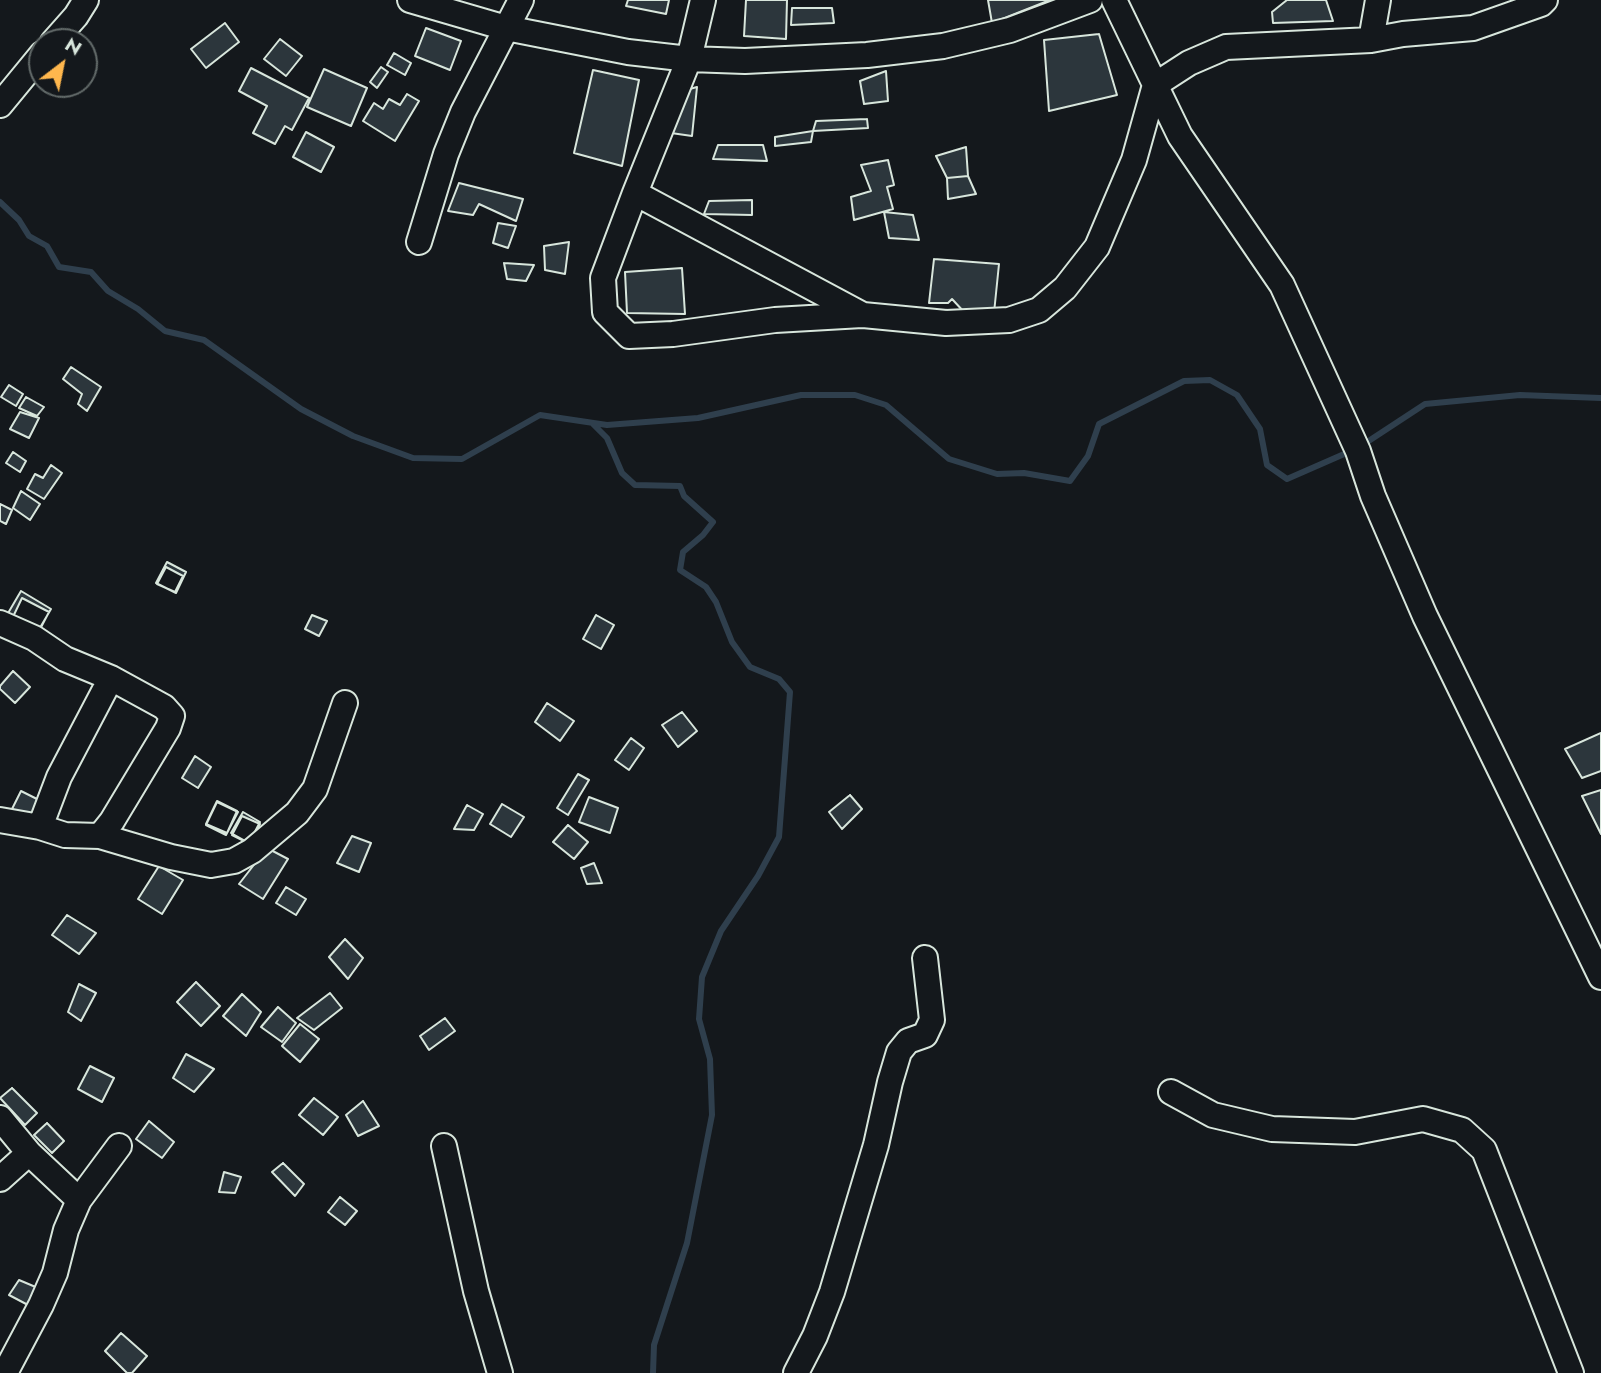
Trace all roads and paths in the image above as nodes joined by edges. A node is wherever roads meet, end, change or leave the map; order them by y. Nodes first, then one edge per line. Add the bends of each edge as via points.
1 (86, 0) edge
2 (410, 0) edge
3 (521, 0) edge
4 (704, 0) edge
5 (1090, 0) edge
6 (1114, 0) edge
7 (1378, 0) edge
8 (1545, 0) edge
9 (65, 28) edge
10 (506, 28) junction
11 (1371, 40) junction
12 (689, 60) junction
13 (28, 71) edge
14 (1155, 85) junction
15 (0, 106) edge
16 (635, 193) junction
17 (419, 242) dead end
18 (863, 315) junction
19 (0, 623) edge
20 (111, 678) junction
21 (345, 702) dead end
22 (0, 820) edge
23 (40, 827) junction
24 (100, 836) junction
25 (925, 958) dead end
26 (1601, 977) edge
27 (1171, 1093) dead end
28 (0, 1118) edge
29 (119, 1146) dead end
30 (444, 1146) dead end
31 (29, 1153) junction
32 (0, 1179) edge
33 (79, 1200) junction
34 (5, 1373) edge
35 (500, 1373) edge
36 (796, 1373) edge
37 (1571, 1373) edge

1 - 9 street
2 - 10 street
3 - 10 street
4 - 12 street
5 - 12 street via 1010,30 943,46 867,55
6 - 14 street
7 - 11 street
8 - 11 street via 1473,28
10 - 12 street
10 - 17 street via 463,112
11 - 14 street via 1226,47
12 - 16 street
13 - 15 street
14 - 18 street via 1134,160 1097,247 1065,288 1039,310 1009,320 946,323
14 - 26 street via 1180,136 1282,285 1358,451 1425,616
16 - 18 street
16 - 18 street via 603,278 606,312 629,336
19 - 20 street
20 - 23 street via 59,777
20 - 24 street via 172,716
21 - 24 street via 315,789 297,813 234,861 211,865
22 - 23 street
23 - 24 street via 65,835
25 - 36 street via 932,1020 925,1035 908,1041 899,1052 832,1292
27 - 37 street via 1213,1115 1272,1129 1355,1132 1423,1119 1462,1130 1484,1150
28 - 31 street
29 - 33 street
30 - 35 street via 476,1291
31 - 32 street
31 - 33 street
33 - 34 street via 55,1273

